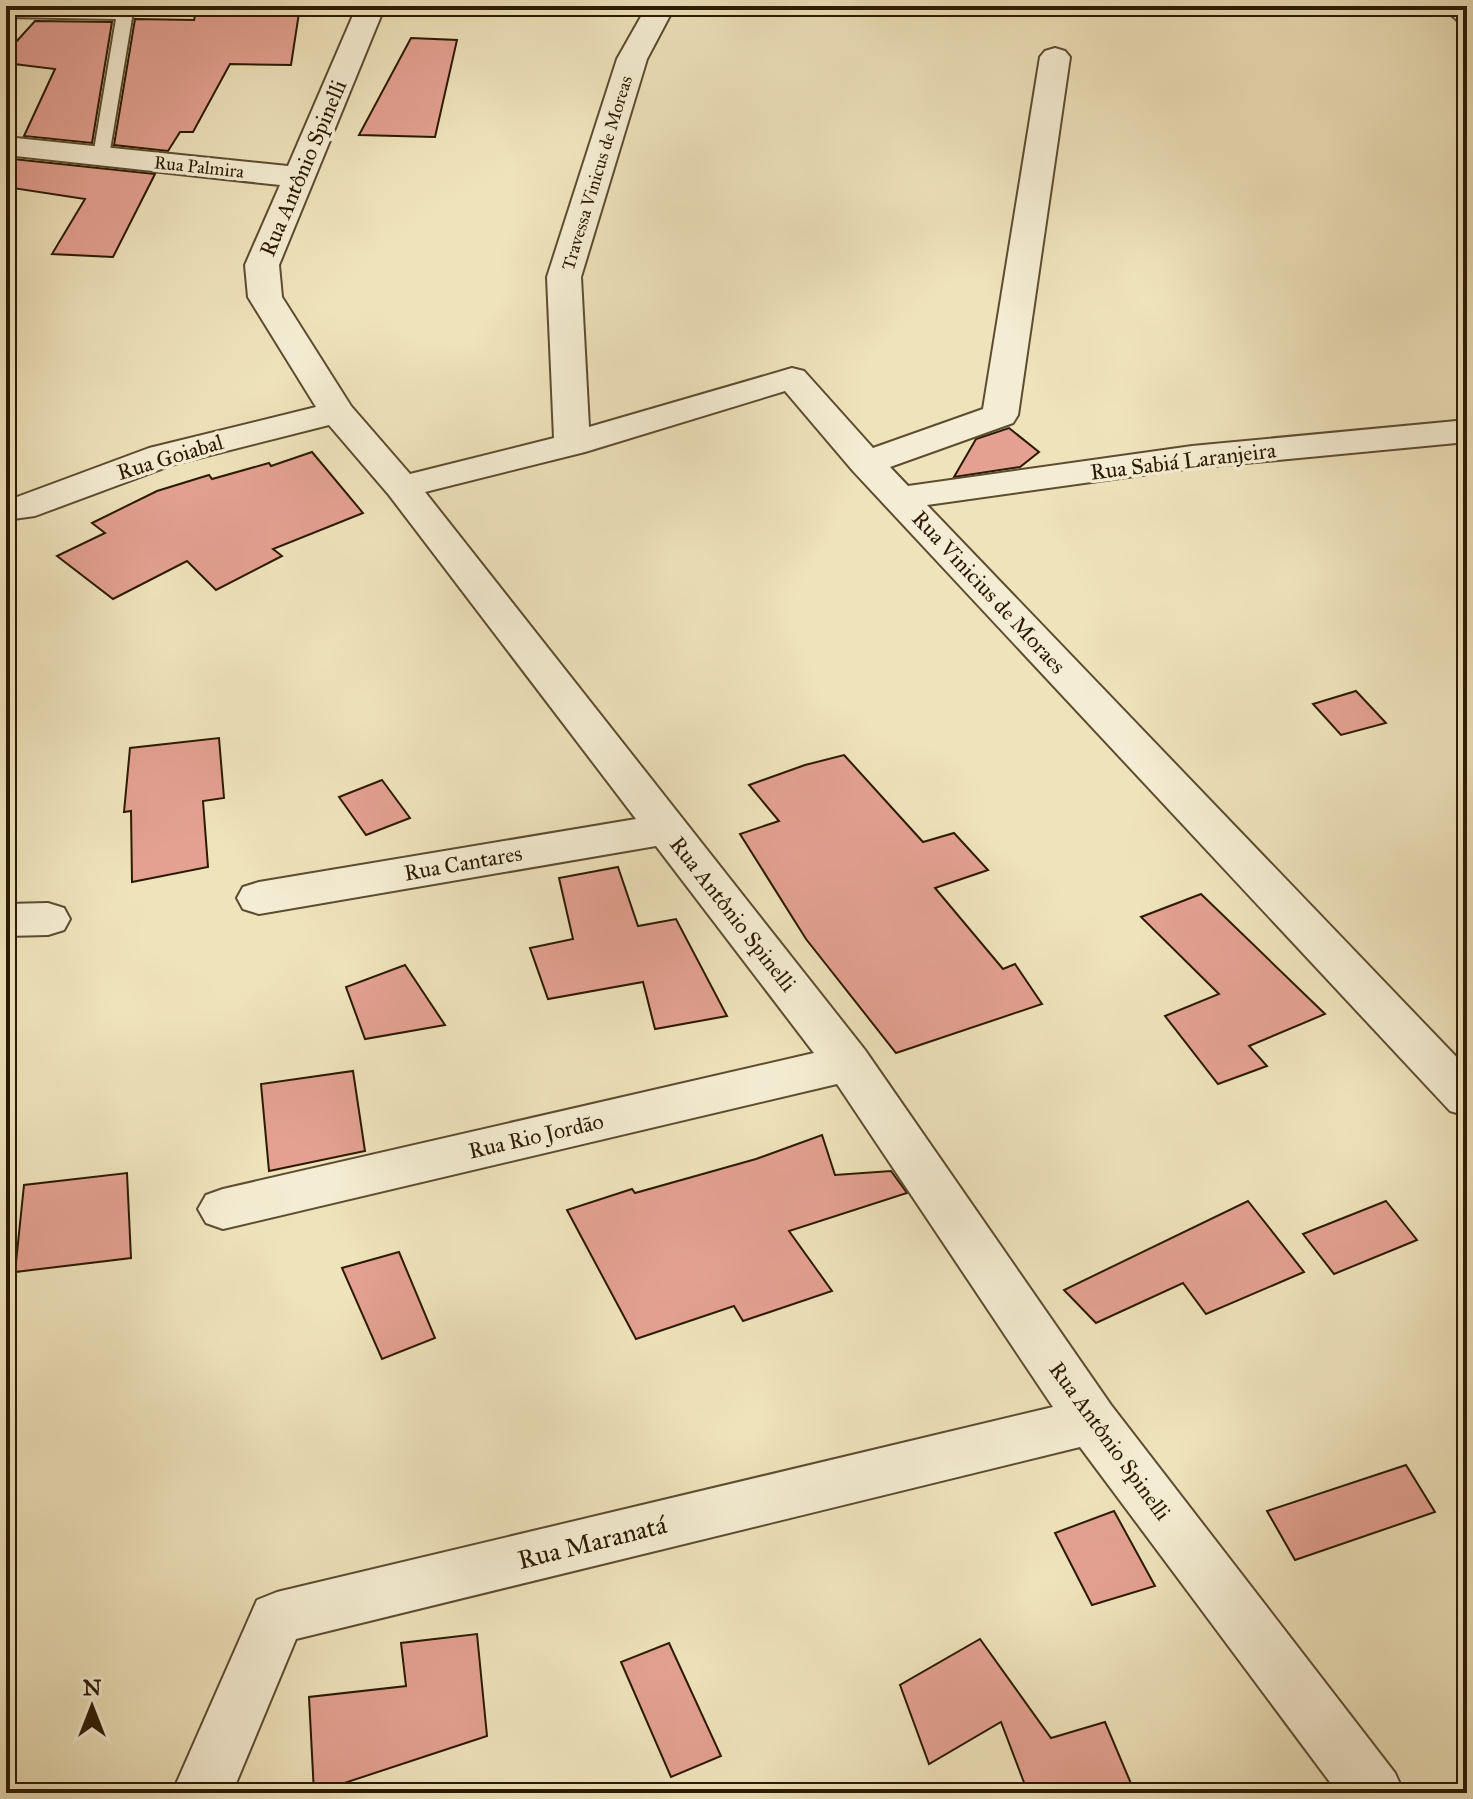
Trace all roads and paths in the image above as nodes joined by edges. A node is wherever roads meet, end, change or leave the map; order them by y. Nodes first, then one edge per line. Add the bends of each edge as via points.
1 (371, 6) edge
2 (661, 6) edge
3 (1456, 6) edge
4 (125, 10) edge
5 (6, 12) edge
6 (1467, 14) edge
7 (1055, 57) dead end
8 (6, 146) edge
9 (101, 156) junction
10 (298, 177) junction
11 (337, 412) junction
12 (1467, 431) edge
13 (572, 444) junction
14 (866, 463) junction
15 (402, 487) junction
16 (900, 498) junction
17 (6, 509) edge
18 (667, 829) junction
19 (259, 898) dead end
20 (848, 1063) junction
21 (1466, 1096) edge
22 (223, 1209) dead end
23 (1092, 1421) junction
24 (202, 1793) edge
25 (1374, 1793) edge

1 - 10 street, Rua Antônio Spinelli
2 - 13 street, Travessa Vinicus de Moreas via 632,59 564,277
3 - 6 street
4 - 5 lane
4 - 9 lane
7 - 14 street via 1000,415
8 - 9 street, Rua Palmira
9 - 10 street, Rua Palmira
10 - 11 street, Rua Antônio Spinelli via 262,265 265,297
11 - 15 street, Rua Antônio Spinelli
11 - 17 street, Rua Goiabal via 162,456 22,508
12 - 16 street, Rua Sabiá Laranjeira via 1192,457
13 - 14 street, Rua Vinicius de Moraes via 792,378
13 - 15 street, Rua Vinicius de Moraes
14 - 16 street, Rua Vinicius de Moraes
15 - 18 street, Rua Antônio Spinelli
16 - 21 street, Rua Vinicius de Moraes
18 - 19 street, Rua Cantares
18 - 20 street, Rua Antônio Spinelli
20 - 22 street, Rua Rio Jordão
20 - 23 street, Rua Antônio Spinelli
23 - 24 street, Rua Maranatá via 277,1618
23 - 25 street, Rua Antônio Spinelli

